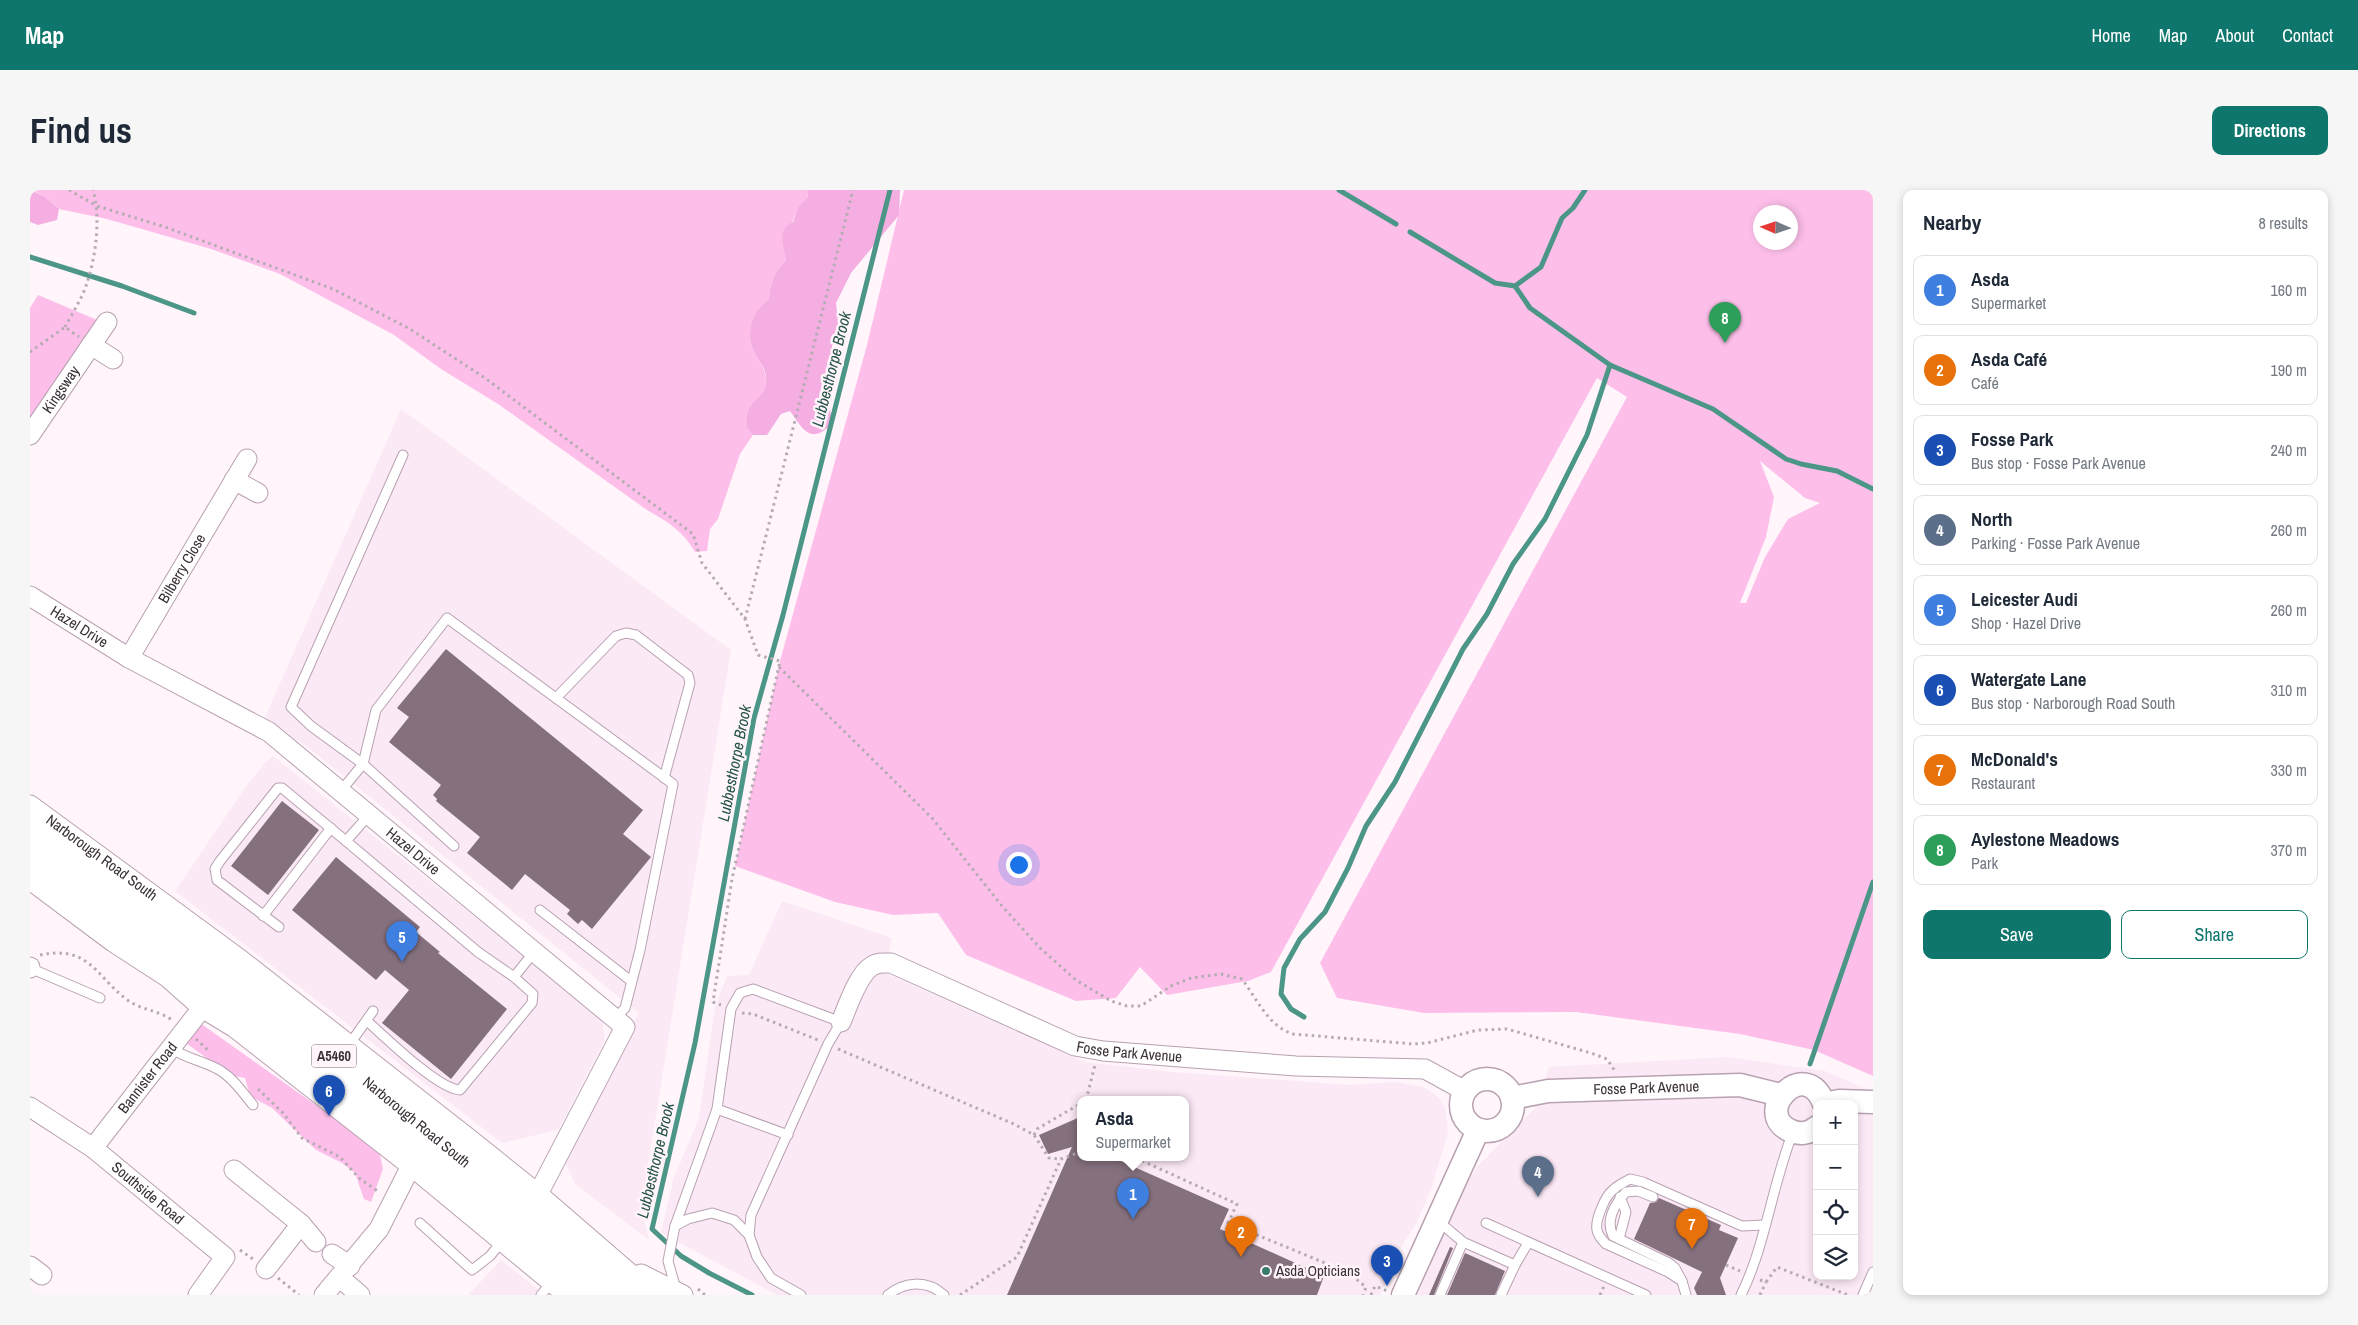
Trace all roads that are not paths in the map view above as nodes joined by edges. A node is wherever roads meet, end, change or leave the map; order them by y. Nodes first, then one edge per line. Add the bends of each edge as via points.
1 (107, 322) dead end
2 (91, 345) junction
3 (113, 358) dead end
4 (30, 435) edge
5 (403, 455) dead end
6 (247, 459) dead end
7 (234, 480) junction
8 (258, 493) dead end
9 (30, 596) edge
10 (129, 658) junction
11 (556, 698) junction
12 (363, 764) junction
13 (664, 778) junction
14 (340, 792) junction
15 (30, 805) edge
16 (369, 815) junction
17 (331, 828) junction
18 (30, 831) edge
19 (346, 841) junction
20 (454, 846) dead end
21 (30, 856) edge
22 (30, 880) edge
23 (540, 910) dead end
24 (263, 916) junction
25 (279, 928) dead end
26 (534, 952) junction
27 (30, 968) edge
28 (514, 977) junction
29 (632, 981) junction
30 (100, 998) dead end
31 (202, 1008) junction
32 (373, 1012) dead end
33 (615, 1019) junction
34 (366, 1021) junction
35 (841, 1022) junction
36 (350, 1045) junction
37 (171, 1048) junction
38 (1465, 1091) junction
39 (1781, 1095) junction
40 (1512, 1098) junction
41 (1822, 1100) edge
42 (1858, 1102) edge
43 (1873, 1102) edge
44 (253, 1105) dead end
45 (30, 1107) edge
46 (717, 1109) junction
47 (1813, 1129) edge
48 (1478, 1130) junction
49 (1793, 1132) junction
50 (788, 1135) junction
51 (93, 1148) junction
52 (412, 1166) junction
53 (234, 1170) dead end
54 (538, 1194) junction
55 (1653, 1197) dead end
56 (1620, 1198) junction
57 (1722, 1217) junction
58 (1438, 1220) junction
59 (1712, 1221) dead end
60 (420, 1223) dead end
61 (300, 1224) junction
62 (1486, 1224) dead end
63 (1764, 1225) junction
64 (675, 1226) junction
65 (749, 1234) junction
66 (1619, 1239) junction
67 (502, 1240) junction
68 (316, 1242) dead end
69 (1464, 1242) junction
70 (1528, 1243) junction
71 (332, 1254) dead end
72 (620, 1264) junction
73 (1515, 1265) junction
74 (266, 1269) dead end
75 (345, 1272) junction
76 (1873, 1272) edge
77 (1682, 1281) junction
78 (546, 1288) edge
79 (685, 1291) edge
80 (1392, 1292) edge
81 (198, 1295) edge
82 (324, 1295) edge
83 (360, 1295) edge
84 (566, 1295) edge
85 (597, 1295) edge
86 (627, 1295) edge
87 (655, 1295) edge
88 (801, 1295) edge
89 (888, 1295) edge
90 (944, 1295) edge
91 (1440, 1295) edge
92 (1501, 1295) edge
93 (1646, 1295) edge
94 (1686, 1295) edge
95 (1741, 1295) edge
96 (1863, 1295) edge

1 - 2 street, Kingsway
2 - 3 street
2 - 4 street, Kingsway
5 - 12 lane via 291,706 311,726
6 - 7 street, Bilberry Close
7 - 8 street
7 - 10 street, Bilberry Close
9 - 10 street, Hazel Drive
10 - 14 street, Hazel Drive via 268,732
11 - 12 lane via 447,618 376,710
11 - 13 lane
11 - 13 lane via 616,636 626,633 636,636 688,675 690,683
12 - 14 lane
12 - 20 lane
13 - 29 lane via 673,784
14 - 16 street, Hazel Drive
15 - 36 street, Narborough Road South via 241,960
16 - 19 lane
16 - 26 street, Hazel Drive
17 - 19 lane
17 - 24 lane
17 - 24 lane via 278,788 220,861 215,870 217,880
18 - 86 main road, Narborough Road South / A5460 via 359,1075
19 - 28 lane via 478,952
21 - 85 main road, Narborough Road South / A5460 via 345,1089
22 - 31 street via 167,978
23 - 29 lane
24 - 25 lane
26 - 28 lane
26 - 33 street, Hazel Drive
27 - 30 lane
28 - 34 lane via 533,994 532,1003 460,1090 448,1088 432,1077
29 - 33 lane via 624,1008
31 - 37 street, Bannister Road
31 - 52 street via 235,1028
32 - 34 lane
33 - 54 street via 625,1027
34 - 36 lane
35 - 38 street, Fosse Park Avenue via 864,972 879,962 891,963 1075,1046 1103,1051 1325,1067 1425,1069
35 - 46 lane via 754,989 740,993 730,1013
35 - 50 lane
36 - 54 street, Narborough Road South
37 - 44 lane via 182,1056 220,1070
37 - 51 street, Bannister Road
38 - 40 street via 1478,1081 1487,1079 1503,1084
38 - 48 street via 1461,1106 1463,1113
39 - 40 street, Fosse Park Avenue via 1740,1084 1548,1092
39 - 41 street via 1786,1089 1802,1085 1816,1090
39 - 49 street via 1776,1109 1778,1116 1781,1123
40 - 48 street via 1508,1122 1494,1130
42 - 43 street
45 - 51 street, Southside Road
46 - 50 lane
46 - 64 lane
47 - 49 street
48 - 58 street
49 - 63 lane via 1780,1164
50 - 65 lane via 751,1215
51 - 81 street, Southside Road via 225,1257
52 - 67 street
52 - 75 street via 379,1229
53 - 61 street
54 - 72 street, Narborough Road South
55 - 56 lane via 1638,1191 1626,1192
56 - 66 lane via 1626,1212
56 - 66 lane via 1614,1204 1610,1229
57 - 59 lane
57 - 63 lane via 1742,1226
57 - 77 lane via 1630,1179 1608,1195 1597,1222 1600,1238 1606,1244
58 - 69 lane
58 - 80 street
60 - 67 lane via 472,1270 490,1256
61 - 68 street
61 - 74 street
62 - 70 lane
63 - 95 lane via 1750,1276
64 - 65 lane via 712,1213 734,1220
64 - 79 lane via 668,1261
65 - 88 lane via 757,1257 771,1278
66 - 77 lane via 1669,1263
67 - 78 street
69 - 73 lane
69 - 91 lane
70 - 73 lane
70 - 93 lane
71 - 75 street
72 - 79 street, Narborough Road South
72 - 87 street, Narborough Road South
73 - 92 lane
75 - 82 street
75 - 83 street
76 - 96 lane
77 - 94 lane
78 - 84 street
89 - 90 lane via 906,1284 921,1284 938,1289

